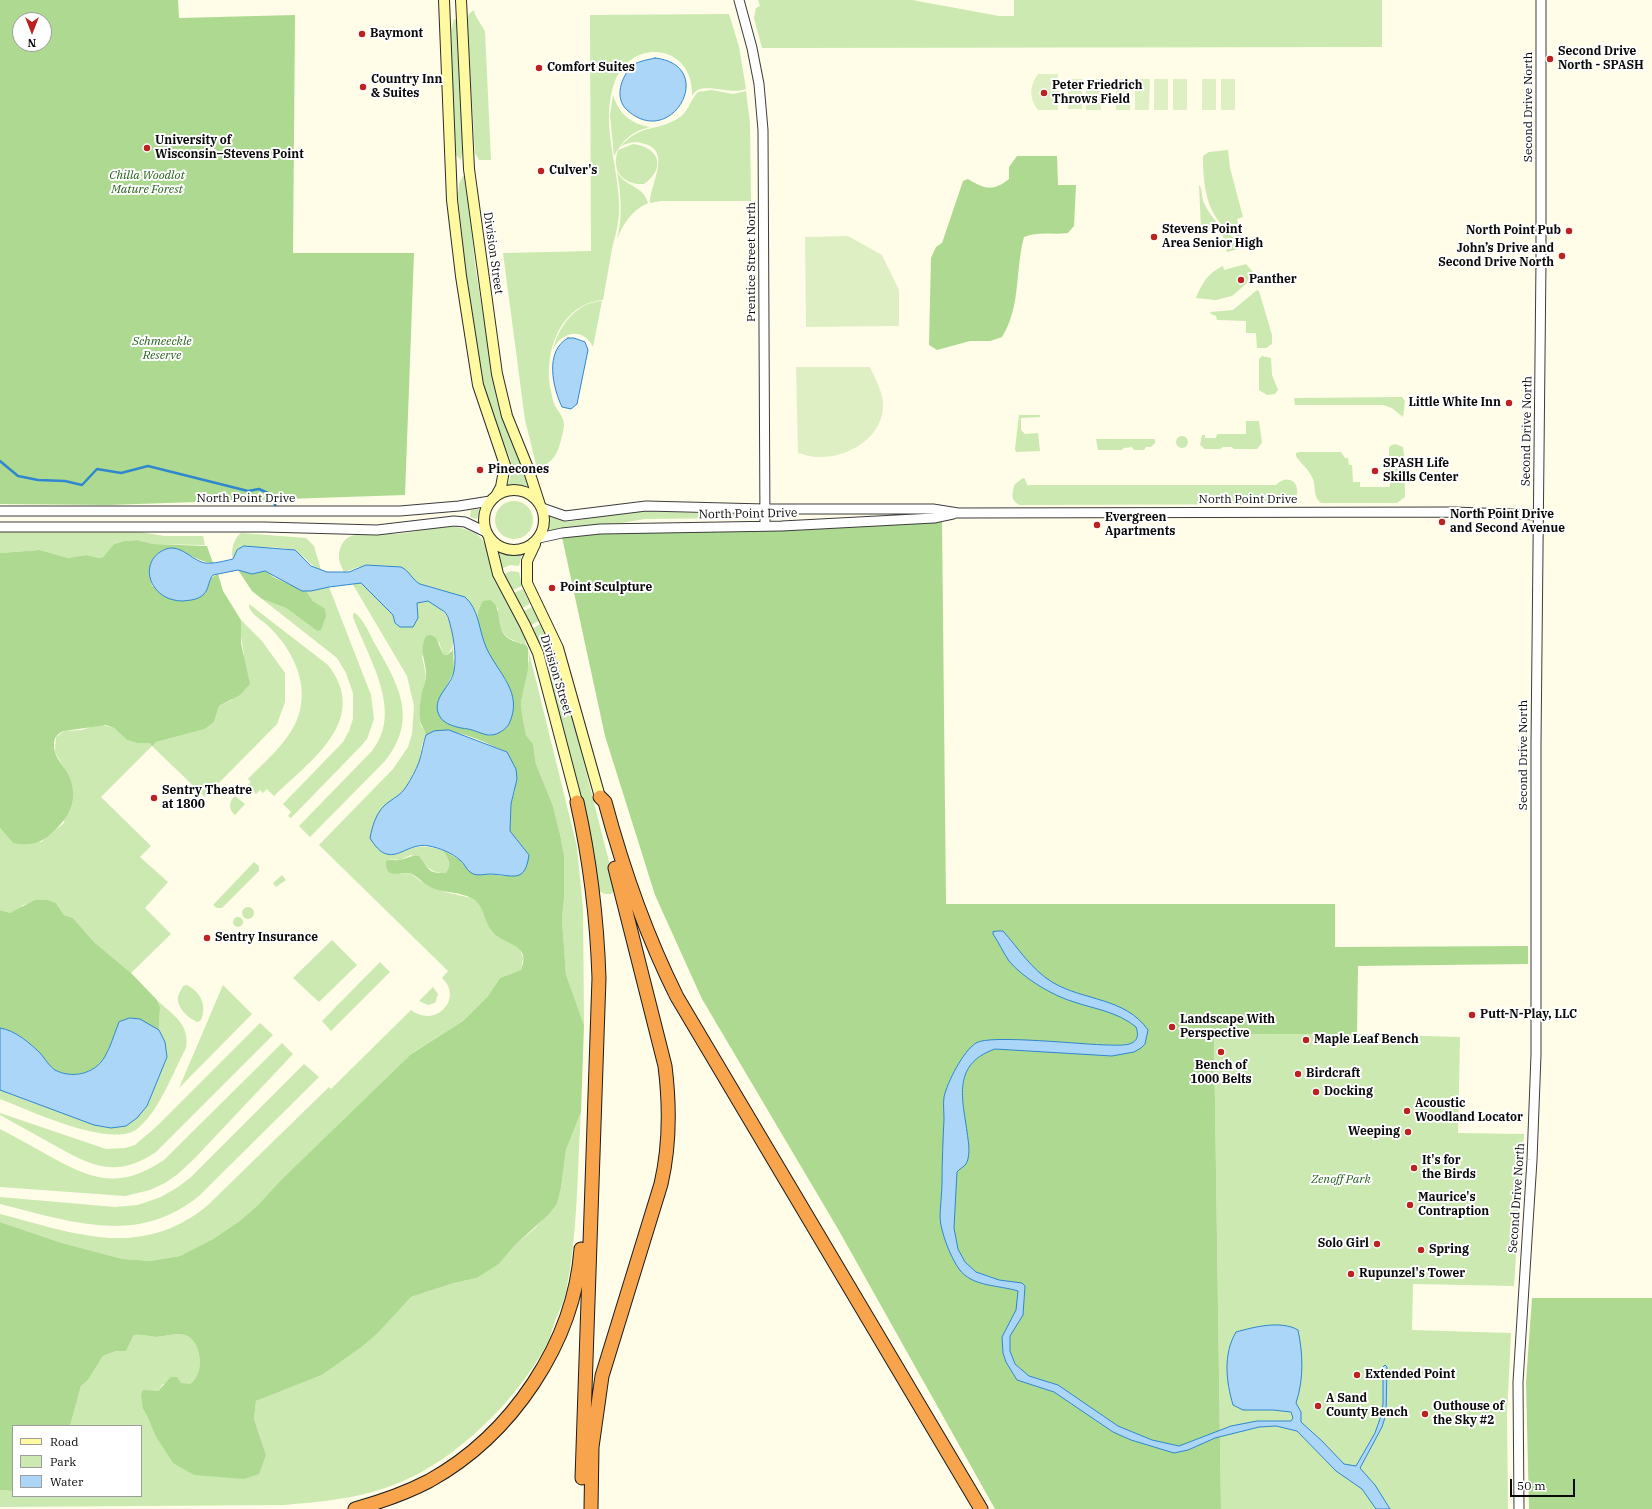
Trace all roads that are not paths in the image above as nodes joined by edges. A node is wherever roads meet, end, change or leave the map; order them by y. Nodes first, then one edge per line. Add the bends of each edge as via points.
1 (444, 0) edge
2 (461, 0) edge
3 (739, 0) edge
4 (1541, 0) edge
5 (493, 498) junction
6 (540, 505) junction
7 (765, 509) junction
8 (0, 511) edge
9 (958, 513) junction
10 (1538, 515) junction
11 (765, 526) junction
12 (0, 527) edge
13 (487, 535) junction
14 (537, 541) junction
15 (600, 797) junction
16 (577, 802) joint
17 (590, 1202) junction
18 (355, 1509) edge
19 (582, 1509) edge
20 (590, 1509) edge
21 (981, 1509) edge
22 (1519, 1509) edge

1 - 5 main road via 452,200 461,276 478,385 506,464 500,487
2 - 6 main road, Division Street via 469,169 496,374 507,416
3 - 7 street, Prentice Street North via 759,84 763,130
4 - 10 street, Second Drive North
5 - 6 main road via 506,492 520,491 533,496
5 - 8 street, North Point Drive via 459,506 400,511
5 - 13 main road via 484,520
6 - 7 street, North Point Drive via 565,516 646,506
6 - 14 main road via 544,526
7 - 9 street, North Point Drive via 933,509
7 - 11 street, Prentice Street North
9 - 10 street, North Point Drive via 1454,512
9 - 11 street, North Point Drive via 934,518
10 - 22 street, Second Drive North via 1536,1067 1518,1374
11 - 14 street, North Point Drive via 600,529 562,533
12 - 13 street via 257,527 377,530 454,521 465,522
13 - 14 main road via 496,544 509,550 524,548
13 - 16 main road, Division Street via 498,574 538,653
14 - 15 main road, Division Street via 527,562 527,583 558,648
15 - 20 highway via 598,804 665,1066 669,1108 668,1149 661,1184 602,1376 592,1448
15 - 21 highway via 605,802 620,859 637,906 677,997
16 - 17 highway via 590,873 598,952 598,1038
17 - 18 highway via 584,1222 578,1271 565,1320 542,1368 527,1392 497,1428 452,1466 408,1491
17 - 19 highway

